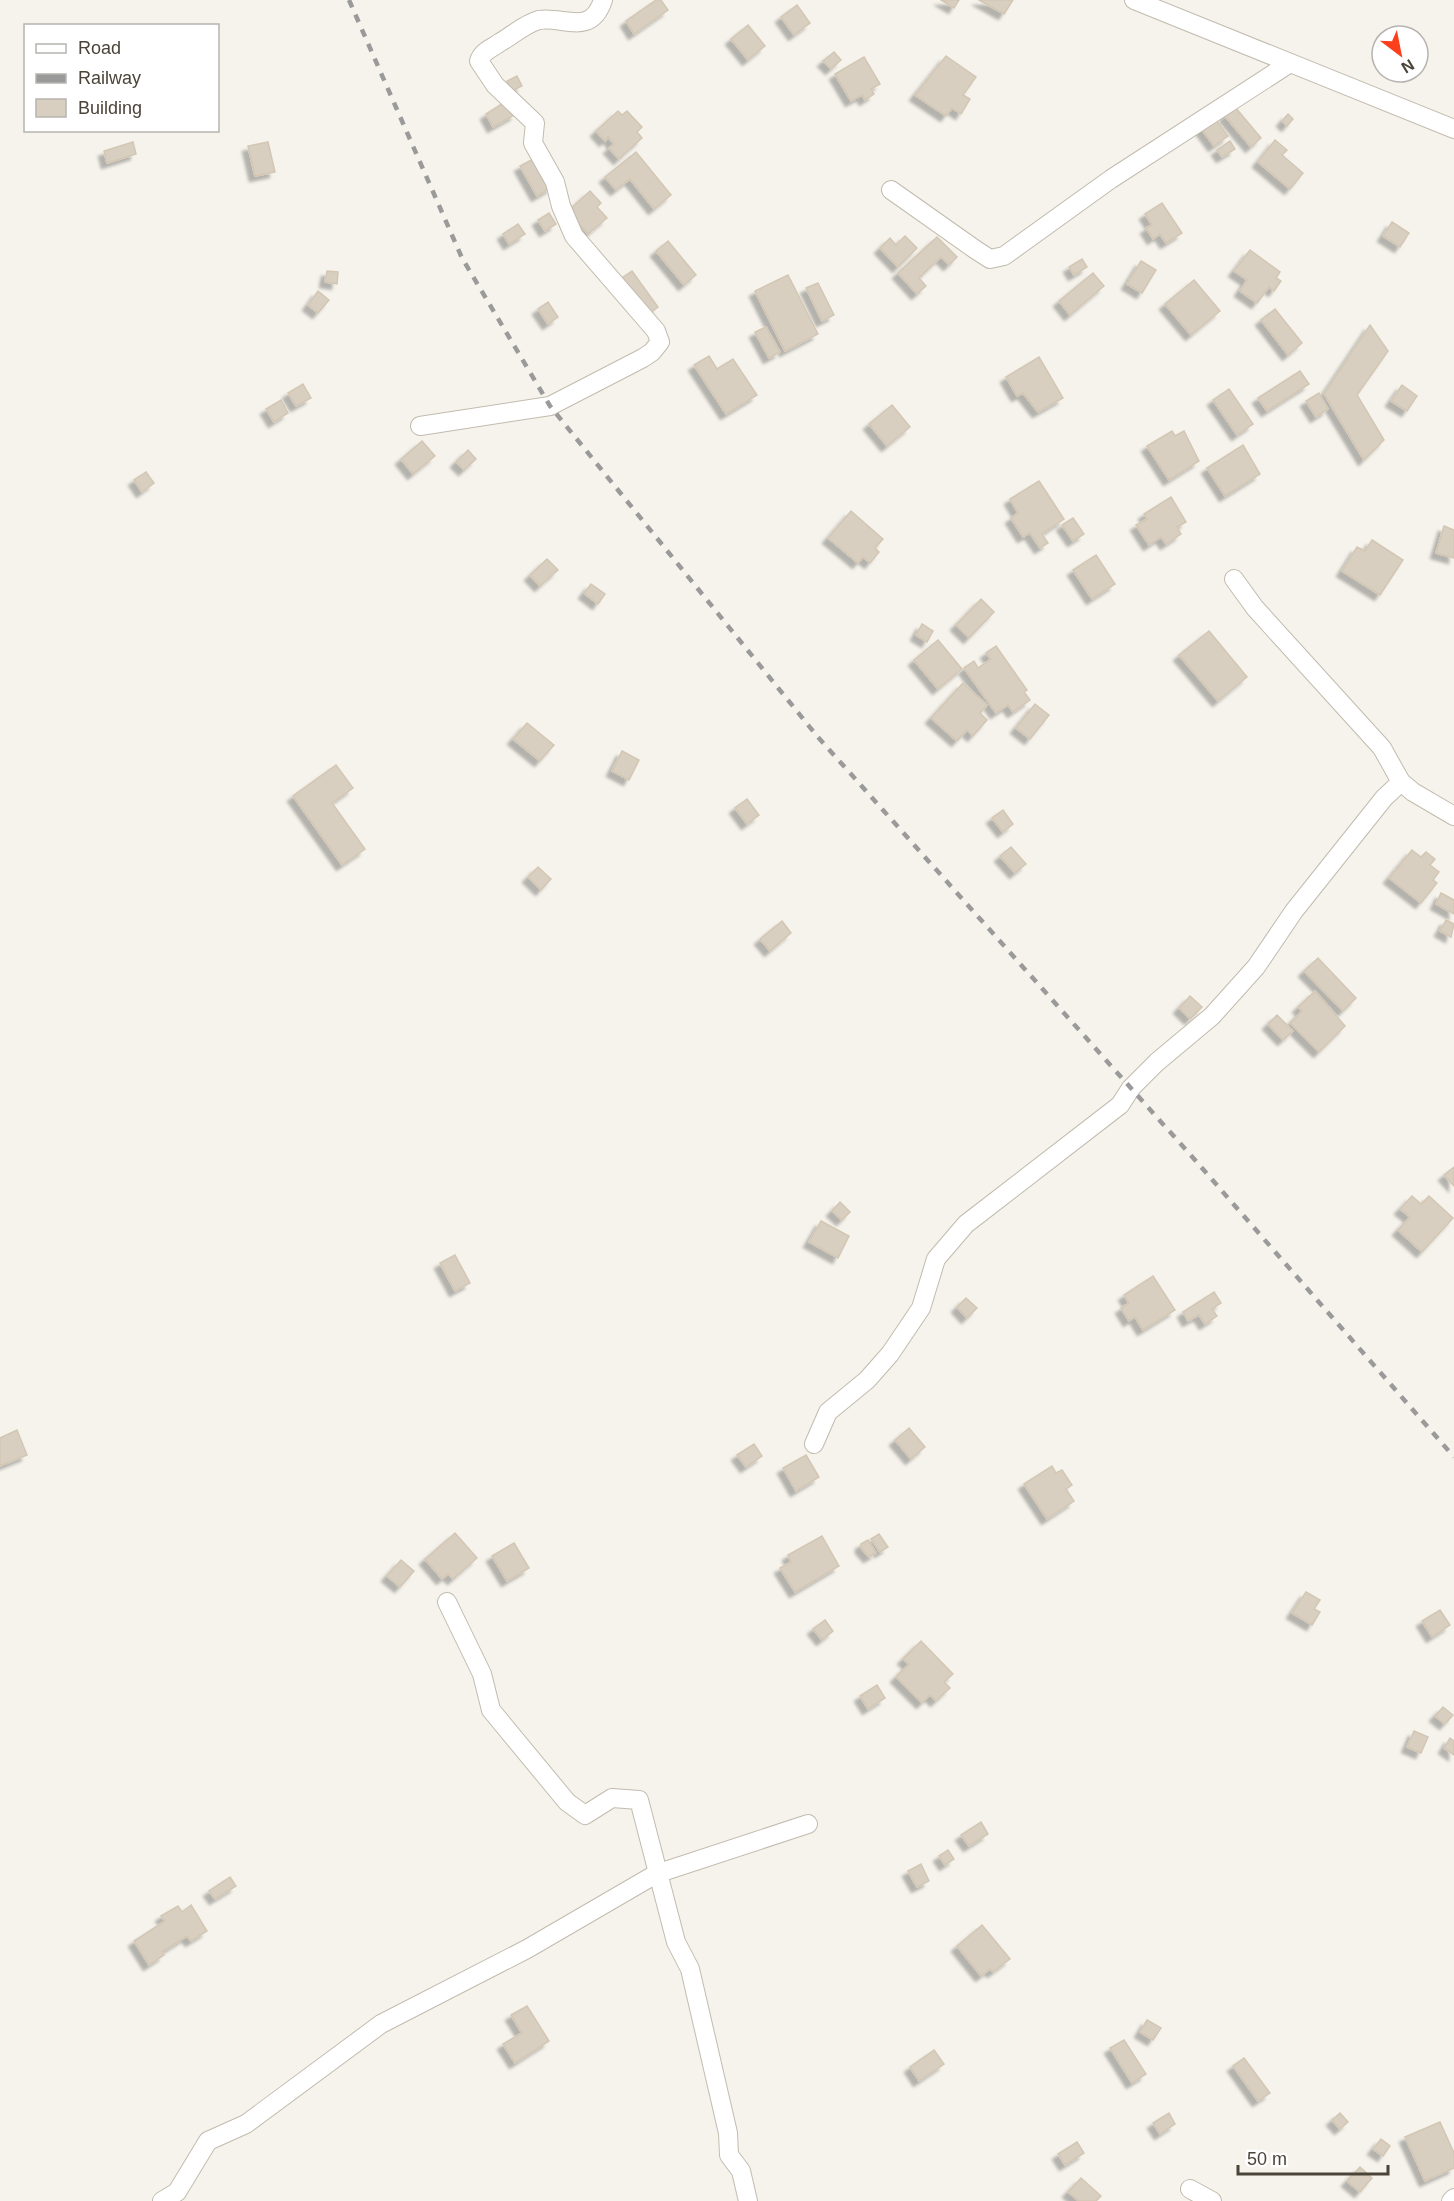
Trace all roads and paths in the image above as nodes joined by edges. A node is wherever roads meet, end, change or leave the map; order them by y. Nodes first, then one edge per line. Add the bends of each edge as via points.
1 (603, 0) edge
2 (1134, 0) edge
3 (1290, 63) junction
4 (1454, 129) edge
5 (891, 190) dead end
6 (420, 426) dead end
7 (1234, 579) dead end
8 (1401, 782) junction
9 (1454, 816) edge
10 (814, 1444) dead end
11 (447, 1602) dead end
12 (808, 1824) dead end
13 (656, 1874) junction
14 (1190, 2189) dead end
15 (162, 2201) edge
16 (748, 2201) edge
17 (1212, 2201) edge

1 - 6 street via 596,13 578,23 533,22 487,50 479,61 495,85 535,123 533,143 555,182 574,236 656,331 660,342 643,358 550,405
2 - 3 street
3 - 4 street
3 - 5 street via 1111,178 997,259 976,250
7 - 8 street via 1255,608 1382,748
8 - 9 street
8 - 10 street via 1294,911 1256,967 1212,1016 1157,1062 1131,1088 1120,1106 966,1224 936,1259 921,1308 890,1354 867,1380 828,1412
11 - 13 street via 482,1674 491,1710 567,1802 585,1815 612,1798 639,1800
12 - 13 street
13 - 15 street via 528,1950 381,2024 246,2124 208,2141 177,2192
13 - 16 street via 676,1942 690,1969 728,2133 729,2155 741,2171
14 - 17 street

